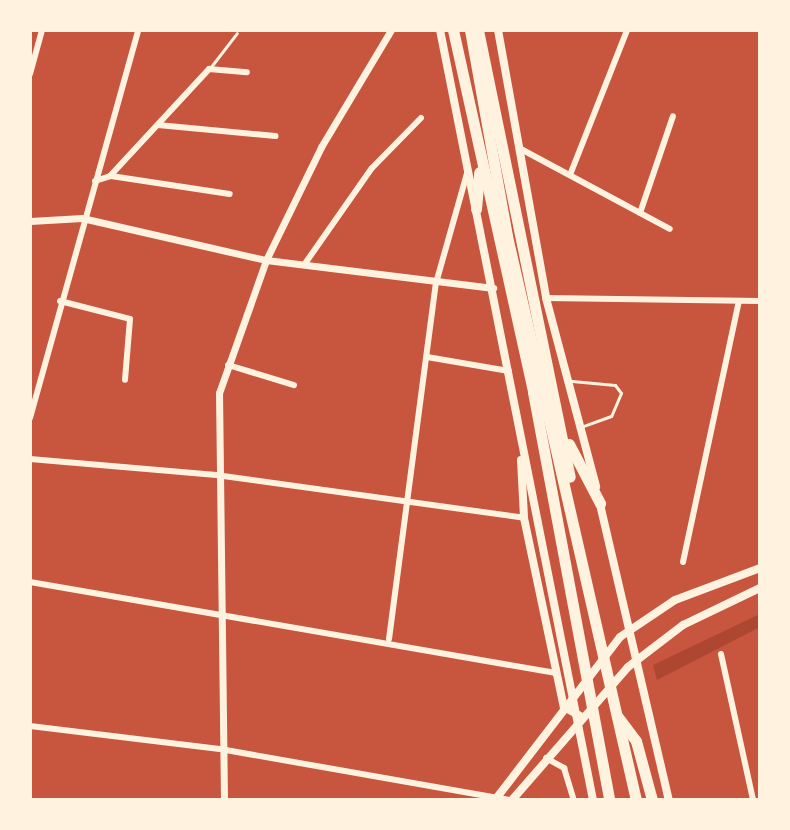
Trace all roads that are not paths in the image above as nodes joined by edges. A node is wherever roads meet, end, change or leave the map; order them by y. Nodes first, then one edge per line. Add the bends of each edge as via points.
1 (42, 30) edge
2 (138, 30) edge
3 (391, 30) edge
4 (440, 30) edge
5 (453, 30) edge
6 (459, 30) edge
7 (470, 30) edge
8 (478, 30) edge
9 (498, 30) edge
10 (627, 30) edge
11 (237, 33) dead end
12 (209, 69) junction
13 (247, 72) dead end
14 (30, 74) edge
15 (673, 116) dead end
16 (421, 118) dead end
17 (158, 125) junction
18 (275, 136) dead end
19 (519, 148) junction
20 (474, 168) junction
21 (570, 175) junction
22 (110, 176) junction
23 (95, 181) junction
24 (230, 194) dead end
25 (476, 209) joint
26 (640, 213) junction
27 (82, 218) junction
28 (30, 221) edge
29 (670, 229) dead end
30 (266, 260) junction
31 (304, 265) junction
32 (436, 283) junction
33 (493, 288) junction
34 (546, 298) junction
35 (60, 301) junction
36 (739, 301) junction
37 (760, 301) edge
38 (427, 357) junction
39 (228, 365) junction
40 (509, 371) junction
41 (125, 380) dead end
42 (568, 381) junction
43 (294, 385) dead end
44 (30, 418) edge
45 (559, 419) junction
46 (580, 427) junction
47 (520, 432) junction
48 (30, 459) edge
49 (216, 475) junction
50 (407, 500) junction
51 (600, 503) junction
52 (524, 518) junction
53 (683, 562) dead end
54 (760, 568) edge
55 (30, 582) edge
56 (760, 588) edge
57 (220, 611) junction
58 (389, 639) junction
59 (721, 654) dead end
60 (556, 673) junction
61 (564, 707) junction
62 (584, 716) junction
63 (617, 717) junction
64 (30, 726) edge
65 (586, 735) junction
66 (220, 749) junction
67 (546, 758) junction
68 (756, 791) edge
69 (497, 797) edge
70 (224, 800) edge
71 (511, 800) edge
72 (574, 800) edge
73 (593, 800) edge
74 (606, 800) edge
75 (629, 800) edge
76 (636, 800) edge
77 (652, 800) edge
78 (669, 800) edge
79 (753, 800) edge

1 - 14 street
2 - 23 street
3 - 30 street via 321,147
4 - 20 main road
5 - 74 highway via 533,392
6 - 20 highway
7 - 76 highway via 507,236
8 - 45 highway
9 - 19 main road
10 - 21 street
11 - 12 lane
12 - 13 street
12 - 17 street
15 - 26 street
16 - 31 street via 372,168
17 - 18 street
17 - 22 street
19 - 21 street
19 - 34 main road
20 - 25 highway
20 - 32 street
20 - 65 highway via 575,644
21 - 26 street
22 - 23 street
22 - 24 street
23 - 27 street
25 - 33 main road
26 - 29 street
27 - 28 street
27 - 30 street
27 - 35 street
30 - 31 street
30 - 39 street
31 - 32 street
32 - 33 street
32 - 38 street
33 - 40 main road
34 - 36 street
34 - 42 main road
35 - 41 street via 130,319
35 - 44 street
36 - 37 street
36 - 53 street
38 - 40 street
38 - 50 street
39 - 43 street
39 - 49 street via 217,406
40 - 47 main road
42 - 46 main road
42 - 46 lane via 615,385 621,393 611,416
45 - 51 highway
45 - 63 highway
46 - 51 main road
47 - 52 main road
47 - 65 main road
48 - 49 street
49 - 50 street
49 - 57 street
50 - 52 street
50 - 58 street
51 - 78 main road
52 - 60 main road
54 - 61 main road via 675,600 620,637
55 - 57 street
56 - 62 main road via 683,625 628,667
57 - 58 street
57 - 66 street
58 - 60 street
59 - 68 street
60 - 61 main road
61 - 62 main road
61 - 69 main road
62 - 67 main road
63 - 75 highway
63 - 77 highway via 636,741
64 - 66 street
65 - 73 main road
65 - 74 highway
66 - 69 street
66 - 70 street
67 - 71 main road
67 - 72 street via 564,768
68 - 79 street
69 - 71 street

